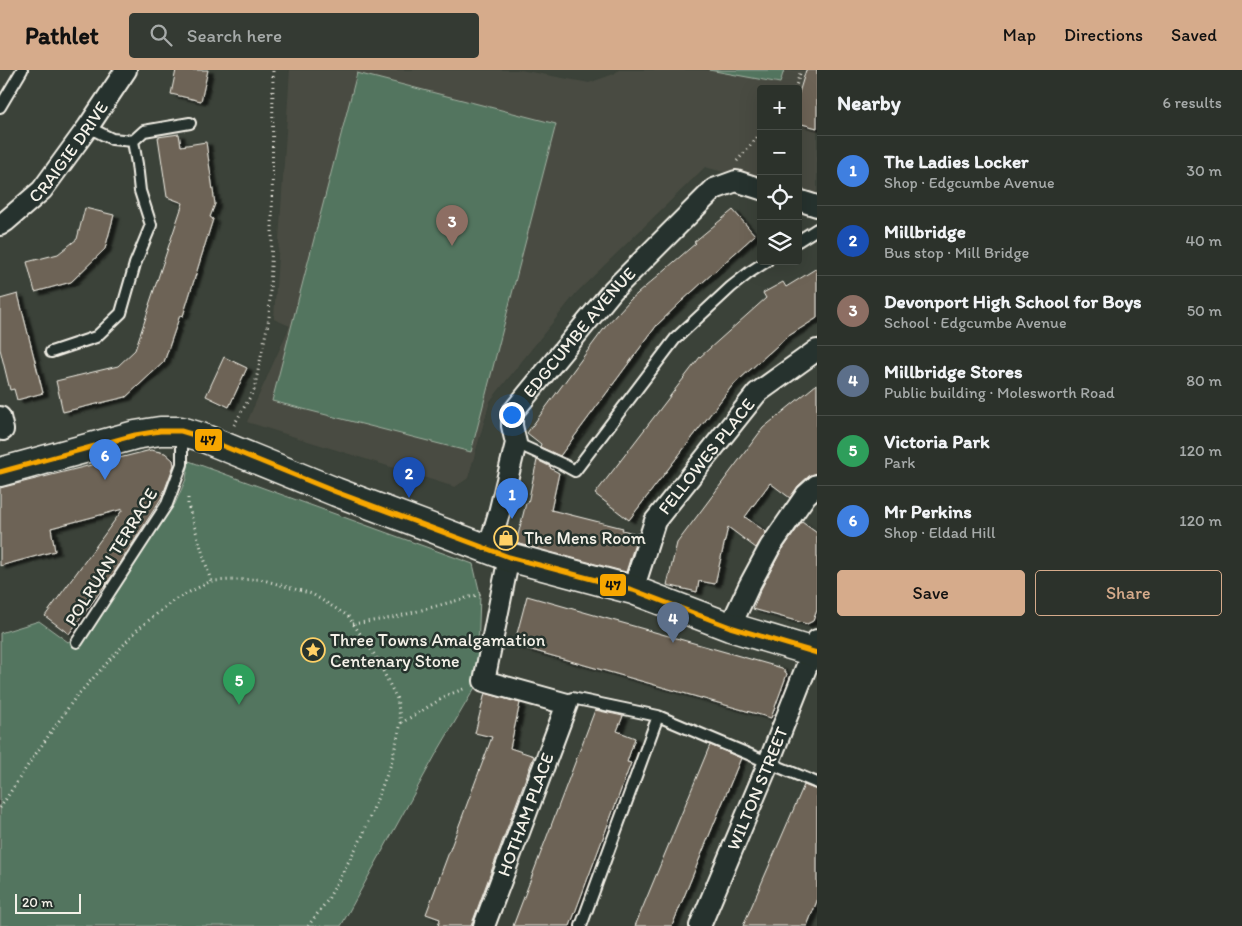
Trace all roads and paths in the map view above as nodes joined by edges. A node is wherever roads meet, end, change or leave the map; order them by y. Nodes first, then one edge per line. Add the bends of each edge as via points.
1 (22, 70) edge
2 (126, 70) edge
3 (273, 70) edge
4 (801, 70) edge
5 (797, 85) edge
6 (0, 107) edge
7 (190, 123) dead end
8 (88, 127) junction
9 (133, 141) junction
10 (757, 188) edge
11 (802, 201) edge
12 (817, 206) edge
13 (0, 225) edge
14 (817, 229) edge
15 (802, 238) edge
16 (761, 265) edge
17 (817, 350) edge
18 (51, 352) dead end
19 (202, 438) junction
20 (516, 443) junction
21 (0, 472) edge
22 (817, 485) edge
23 (188, 496) dead end
24 (499, 553) junction
25 (211, 581) junction
26 (503, 585) junction
27 (633, 590) junction
28 (353, 624) junction
29 (730, 627) junction
30 (77, 642) dead end
31 (815, 648) edge
32 (484, 681) junction
33 (567, 704) junction
34 (658, 716) junction
35 (401, 723) junction
36 (769, 762) junction
37 (817, 783) edge
38 (0, 808) edge
39 (308, 926) edge
40 (484, 926) edge
41 (581, 926) edge
42 (700, 926) edge

1 - 6 lane
2 - 8 street, CRAIGIE DRIVE
3 - 19 path via 269,318 254,390
4 - 5 path
7 - 9 lane via 144,131
8 - 9 lane via 112,140
8 - 13 street, CRAIGIE DRIVE via 42,190
9 - 18 lane via 140,191 151,225 135,264 121,313 96,337
10 - 20 street, EDGCUMBE AVENUE via 736,182 714,189 613,290 512,413
11 - 12 street
14 - 15 lane
16 - 20 lane via 731,287 675,339 575,471
17 - 27 street, FELLOWES PLACE via 757,393 655,521
19 - 21 street via 160,431 135,435
19 - 24 street
19 - 30 lane, POLRUAN TERRACE via 182,464 167,504
20 - 24 street, EDGCUMBE AVENUE via 499,514
22 - 29 street via 806,495 770,547
23 - 25 path
24 - 26 street, EDGCUMBE AVENUE
24 - 27 street
25 - 28 path via 260,579 312,594 348,616
25 - 38 path via 174,600 138,629 75,698
26 - 28 path via 392,618
26 - 32 street, EDGCUMBE AVENUE
27 - 29 street
28 - 35 path via 376,657 397,699
29 - 31 street
31 - 36 street, WILTON STREET
32 - 33 street
32 - 35 path via 448,696
33 - 34 lane via 572,698
33 - 40 street, HOTHAM PLACE
34 - 36 lane
34 - 41 lane
35 - 39 path via 391,764 362,837
36 - 37 lane
36 - 42 street, WILTON STREET

